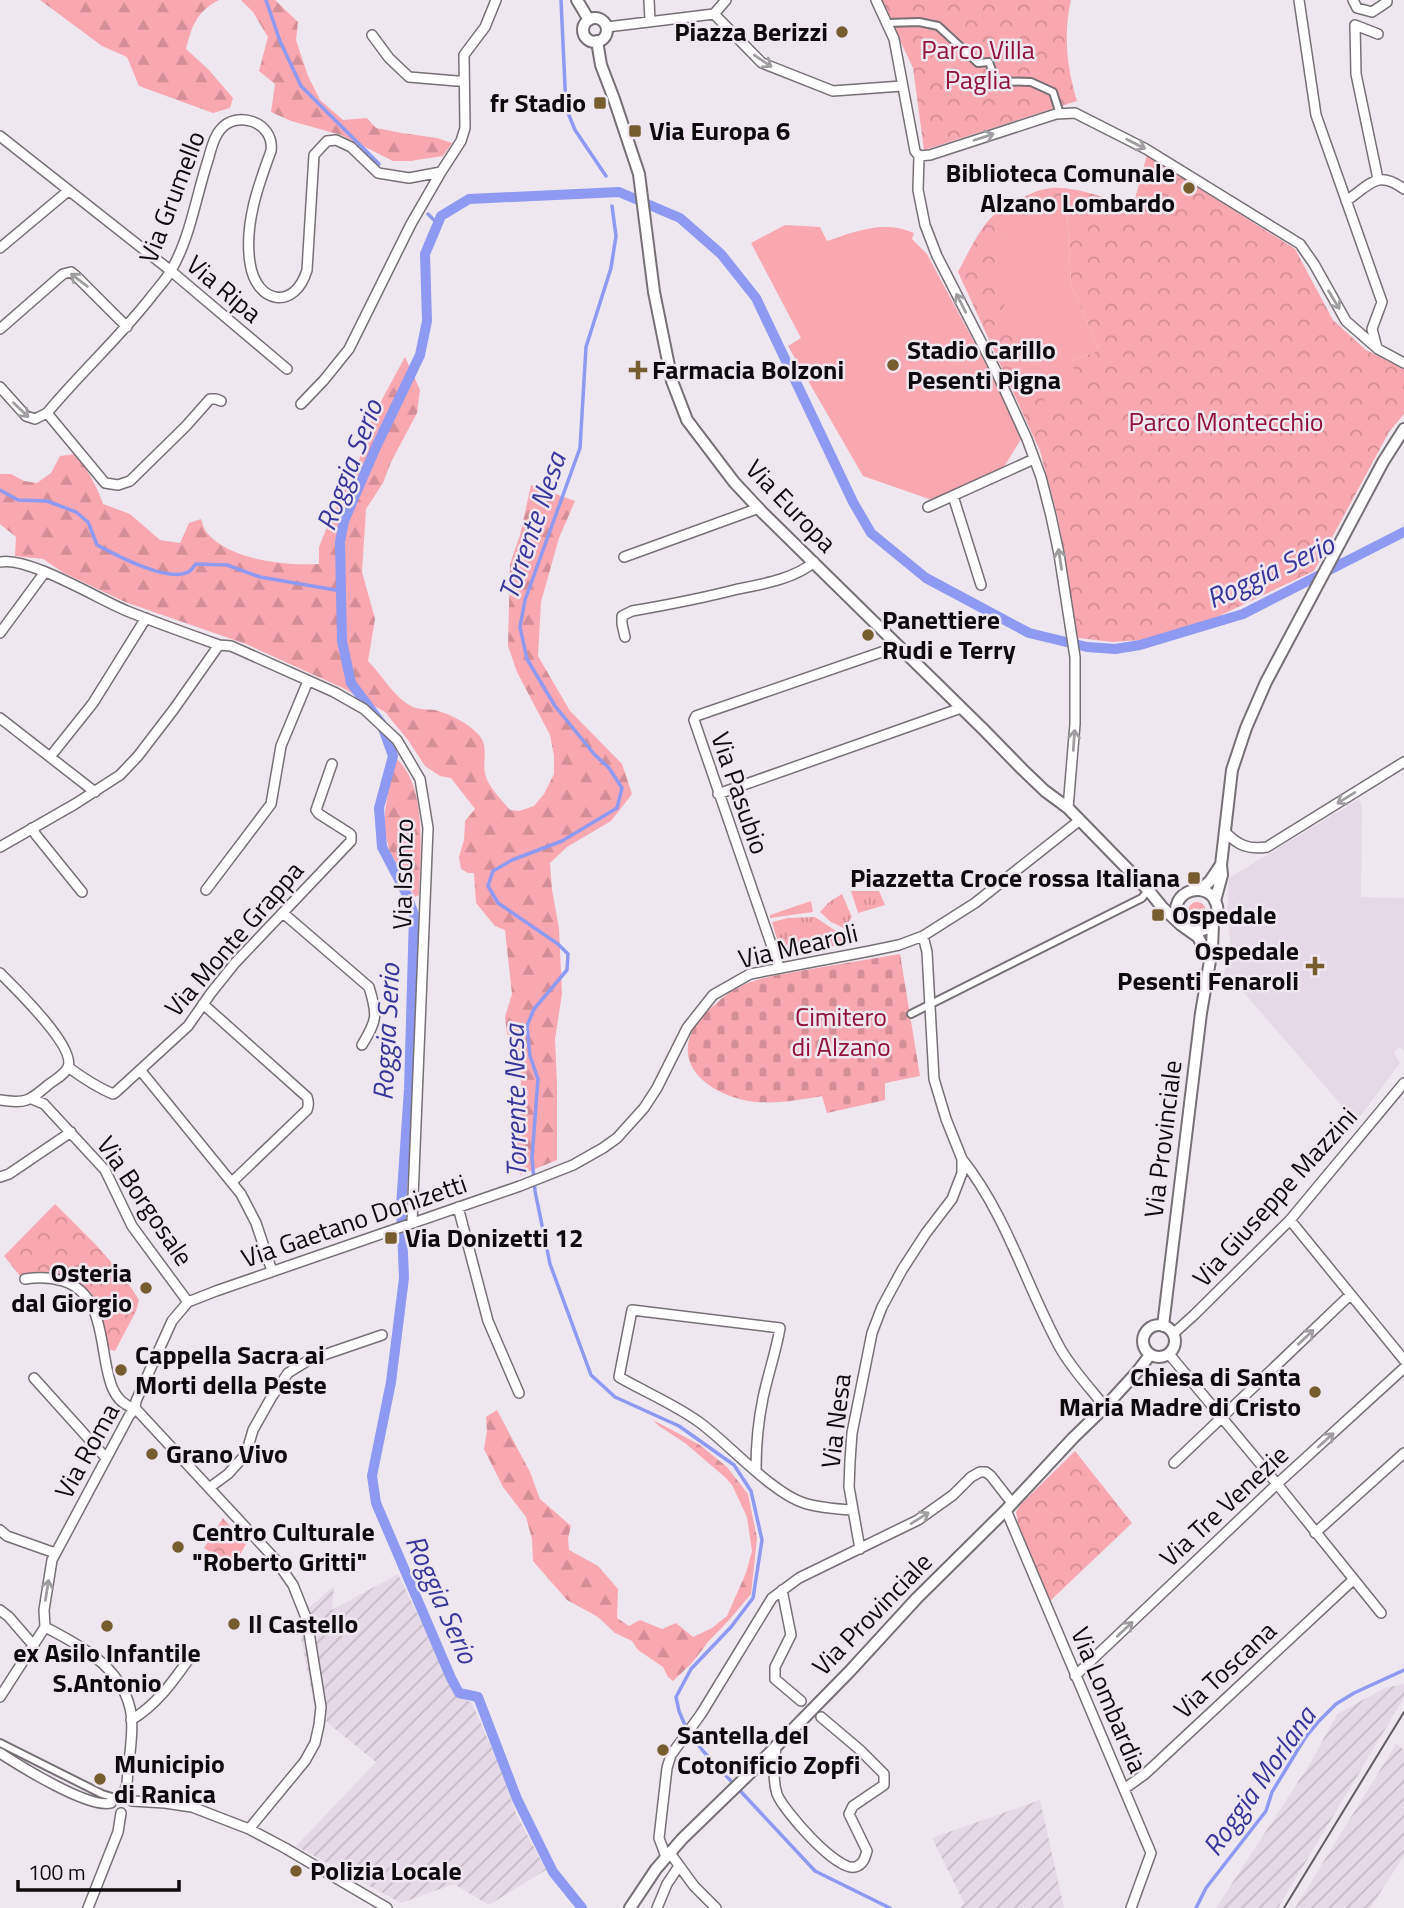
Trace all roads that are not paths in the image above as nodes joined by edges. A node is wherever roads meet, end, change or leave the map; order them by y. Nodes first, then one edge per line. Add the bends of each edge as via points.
1 (496, 0) edge
2 (577, 0) edge
3 (649, 0) edge
4 (726, 0) edge
5 (876, 0) edge
6 (1299, 0) edge
7 (1353, 0) edge
8 (1387, 0) edge
9 (714, 14) junction
10 (589, 20) junction
11 (650, 21) junction
12 (887, 23) junction
13 (607, 27) junction
14 (1378, 33) dead end
15 (372, 35) dead end
16 (597, 41) junction
17 (464, 80) junction
18 (902, 86) junction
19 (1060, 114) junction
20 (0, 136) edge
21 (919, 156) junction
22 (441, 172) junction
23 (1378, 179) junction
24 (1404, 188) edge
25 (68, 191) junction
26 (1346, 201) junction
27 (0, 248) edge
28 (171, 271) junction
29 (127, 327) junction
30 (0, 329) edge
31 (1378, 349) junction
32 (1404, 363) edge
33 (287, 369) dead end
34 (0, 387) edge
35 (221, 401) dead end
36 (301, 404) dead end
37 (47, 413) junction
38 (1404, 429) edge
39 (1034, 459) junction
40 (953, 496) junction
41 (928, 507) dead end
42 (759, 508) junction
43 (624, 557) dead end
44 (0, 562) edge
45 (814, 562) junction
46 (45, 572) junction
47 (981, 585) dead end
48 (146, 618) junction
49 (0, 633) edge
50 (625, 637) dead end
51 (219, 646) junction
52 (899, 646) junction
53 (308, 681) junction
54 (961, 708) junction
55 (0, 718) edge
56 (50, 757) junction
57 (1404, 762) edge
58 (332, 764) dead end
59 (95, 792) junction
60 (718, 794) junction
61 (1068, 808) junction
62 (1080, 820) junction
63 (32, 828) junction
64 (1225, 832) junction
65 (0, 846) edge
66 (1221, 865) junction
67 (206, 890) dead end
68 (1200, 890) junction
69 (1149, 891) junction
70 (82, 892) dead end
71 (1182, 895) junction
72 (1215, 901) junction
73 (283, 913) junction
74 (1178, 921) junction
75 (1213, 923) junction
76 (1189, 930) junction
77 (923, 936) junction
78 (1209, 958) junction
79 (779, 967) junction
80 (0, 973) edge
81 (203, 1004) junction
82 (929, 1004) junction
83 (911, 1014) dead end
84 (362, 1045) dead end
85 (68, 1068) junction
86 (141, 1071) junction
87 (1404, 1083) edge
88 (32, 1099) junction
89 (0, 1100) edge
90 (71, 1132) junction
91 (962, 1159) junction
92 (573, 1165) joint
93 (0, 1177) edge
94 (961, 1180) junction
95 (232, 1182) junction
96 (986, 1197) junction
97 (458, 1207) junction
98 (1290, 1220) junction
99 (412, 1222) junction
100 (271, 1271) junction
101 (25, 1279) dead end
102 (1350, 1295) junction
103 (188, 1302) junction
104 (1163, 1326) junction
105 (1173, 1334) junction
106 (382, 1335) dead end
107 (1169, 1354) junction
108 (1150, 1355) junction
109 (1404, 1360) edge
110 (1404, 1368) edge
111 (34, 1378) dead end
112 (519, 1393) dead end
113 (1105, 1407) junction
114 (135, 1408) junction
115 (1222, 1419) junction
116 (1404, 1453) edge
117 (106, 1458) junction
118 (1174, 1463) dead end
119 (755, 1470) junction
120 (1278, 1484) junction
121 (209, 1488) junction
122 (1009, 1507) junction
123 (852, 1510) junction
124 (0, 1530) edge
125 (1315, 1534) junction
126 (860, 1549) junction
127 (55, 1553) junction
128 (1353, 1580) junction
129 (782, 1590) junction
130 (0, 1610) edge
131 (1381, 1613) dead end
132 (45, 1627) junction
133 (34, 1646) junction
134 (191, 1656) dead end
135 (1075, 1675) junction
136 (0, 1697) edge
137 (802, 1701) dead end
138 (821, 1717) dead end
139 (131, 1720) junction
140 (0, 1742) edge
141 (776, 1745) junction
142 (0, 1753) edge
143 (1124, 1788) junction
144 (124, 1793) junction
145 (112, 1800) junction
146 (132, 1801) junction
147 (121, 1813) junction
148 (249, 1829) junction
149 (668, 1855) junction
150 (679, 1866) junction
151 (88, 1908) edge
152 (387, 1908) edge
153 (630, 1908) edge
154 (657, 1908) edge
155 (716, 1908) edge
156 (1131, 1908) edge

1 - 17 street via 485,27 464,55
2 - 10 street
3 - 11 street
4 - 9 street
5 - 12 street
6 - 26 street via 1316,115
7 - 8 street via 1357,8 1372,12
9 - 11 street
9 -> 18 street via 762,63 833,91
10 - 13 street via 600,19
10 - 16 street via 584,34
11 - 13 street
12 - 18 street
12 - 19 street via 938,26 978,63 989,62 996,80 1031,82 1053,92
13 - 16 street
14 - 23 street via 1355,25 1356,74
15 - 17 street via 409,77
16 - 42 street, Via Europa via 643,193 654,292 672,381 687,420 708,451
17 - 22 street via 461,141
18 - 21 street
21 -> 19 street
19 -> 31 street via 1076,113 1146,149 1300,244 1346,321
20 - 25 street, Via Ripa
39 -> 21 street via 925,225 918,190
22 - 28 street, Via Grumello via 409,178 378,173 351,147 327,141 314,155 304,283 280,298 258,288 248,240 272,143 256,122 228,123 215,137
22 - 36 street via 349,348
23 - 24 street via 1391,179
23 - 26 street
25 - 27 street
25 - 28 street, Via Ripa
26 - 31 street via 1382,302 1372,329
28 - 29 street, Via Grumello
28 - 33 street, Via Ripa
29 -> 30 street via 71,272
29 - 37 street, Via Grumello
31 - 32 street
34 -> 37 street via 26,416 34,419
35 - 37 street via 210,399 130,481 118,485 106,483
38 - 64 street via 1245,728 1232,770
39 - 40 street
61 -> 39 street via 1076,657 1054,528
40 - 41 street
40 - 47 street
42 - 43 street
42 - 45 street, Via Europa
44 - 46 street via 30,565
45 - 50 street via 765,583 632,611 622,616
45 - 52 street, Via Europa
46 - 48 street
46 - 49 street
48 - 51 street
48 - 56 street via 93,703
51 - 53 street via 231,646
51 - 59 street via 138,756
52 - 54 street, Via Europa
52 - 60 street, Via Pasubio via 696,716
53 - 67 street via 281,746 271,804
53 - 99 street, Via Isonzo via 364,709 397,740 420,779 428,828
54 - 60 street
54 - 61 street, Via Europa via 1045,792
55 - 56 street
56 - 59 street
57 -> 64 street via 1267,847 1243,847
58 - 73 street, Via Monte Grappa via 316,810 349,833 351,841
59 - 63 street
60 - 79 street, Via Pasubio
61 - 62 street, Via Europa
62 - 69 street, Via Europa
62 - 77 street, Via Mearoli via 975,903
63 - 65 street
63 - 70 street
64 - 66 street
66 - 68 street
66 - 72 street
68 - 71 street
68 - 72 street
69 - 71 street via 1169,898
69 - 74 street, Via Europa
69 - 82 street via 1108,916
71 - 74 street via 1175,910
72 - 75 street
73 - 81 street, Via Monte Grappa
73 - 84 street via 369,987 375,1020
74 - 76 street
75 - 76 street via 1200,932
75 - 78 street, Via Provinciale
76 - 78 street
77 - 79 street, Via Mearoli via 899,945
77 - 82 street, Via Nesa
78 - 104 street, Via Provinciale
79 - 92 street, Via Mearoli via 750,974 713,995 687,1028 644,1108 617,1138
80 - 85 street via 41,1014 68,1057
81 - 86 street, Via Monte Grappa via 188,1026
81 - 95 street via 309,1101 307,1110
82 - 83 street
82 - 91 street, Via Nesa via 934,1079
85 - 86 street, Via Monte Grappa via 113,1094
85 - 88 street
86 - 95 street
87 - 98 street, Via Giuseppe Mazzini
88 - 89 street
88 - 90 street, Via Borgosale via 44,1104
90 - 93 street
90 - 103 street, Via Borgosale via 106,1170 132,1226
91 - 94 street, Via Nesa
91 - 96 street
92 - 97 street, Via Gaetano Donizetti
94 - 96 street
94 - 123 street, Via Nesa via 902,1270 872,1333 852,1433
95 - 100 street via 256,1223
96 - 113 street via 1060,1348
97 - 99 street, Via Gaetano Donizetti
97 - 112 street via 488,1321
98 - 102 street
98 - 105 street, Via Giuseppe Mazzini
99 - 100 street, Via Gaetano Donizetti
100 - 103 street, Via Gaetano Donizetti
101 - 114 street via 60,1280 85,1295 100,1328 110,1385 124,1404
102 - 109 street
115 -> 102 street
103 - 114 street, Via Roma via 172,1321
104 - 105 street
104 - 108 street via 1148,1328 1145,1333 1143,1346
105 - 107 street
106 - 121 street via 309,1360 288,1373 253,1430 246,1454
107 - 108 street
107 - 115 street
108 - 113 street, Via Provinciale
120 -> 110 street, Via Tre Venezie
111 - 117 street
113 - 122 street, Via Provinciale
114 - 117 street, Via Roma
114 - 121 street
115 - 118 street
115 - 120 street
116 - 125 street
117 - 127 street, Via Roma
119 - 119 street via 763,1397 780,1328 632,1310 619,1377 695,1419
119 - 123 street via 803,1503
120 - 125 street
135 -> 120 street, Via Tre Venezie
121 - 148 street via 293,1585 307,1620 321,1707 315,1742 305,1760
126 -> 122 street, Via Lombardia via 918,1520 980,1472 991,1476
122 - 135 street, Via Lombardia
122 - 141 street, Via Provinciale
123 - 126 street, Via Nesa
124 - 127 street
125 - 128 street
126 - 129 street
132 -> 127 street, Via Roma
128 - 131 street
128 - 143 street, Via Toscana via 1145,1774
129 - 137 street via 791,1635 775,1667 775,1679
129 - 149 street via 772,1598 671,1755 659,1838
130 - 133 street
132 - 133 street
132 - 139 street via 101,1661 123,1689
133 - 136 street
134 - 139 street via 149,1708
135 - 143 street, Via Lombardia
138 - 141 street via 884,1774 884,1785 853,1806 849,1814 867,1851 863,1862 854,1868 822,1850 781,1801 774,1774
139 - 144 street
140 - 145 street
141 - 149 street, Via Provinciale
142 - 145 street via 89,1801 105,1805
143 - 156 street, Via Lombardia via 1151,1853
144 - 145 street
144 - 146 street
145 - 147 street via 114,1811
146 - 147 street
146 - 148 street via 192,1807
147 - 151 street
148 - 152 street
149 - 150 street
149 - 153 street, Via Provinciale
150 - 154 street
150 - 155 street

